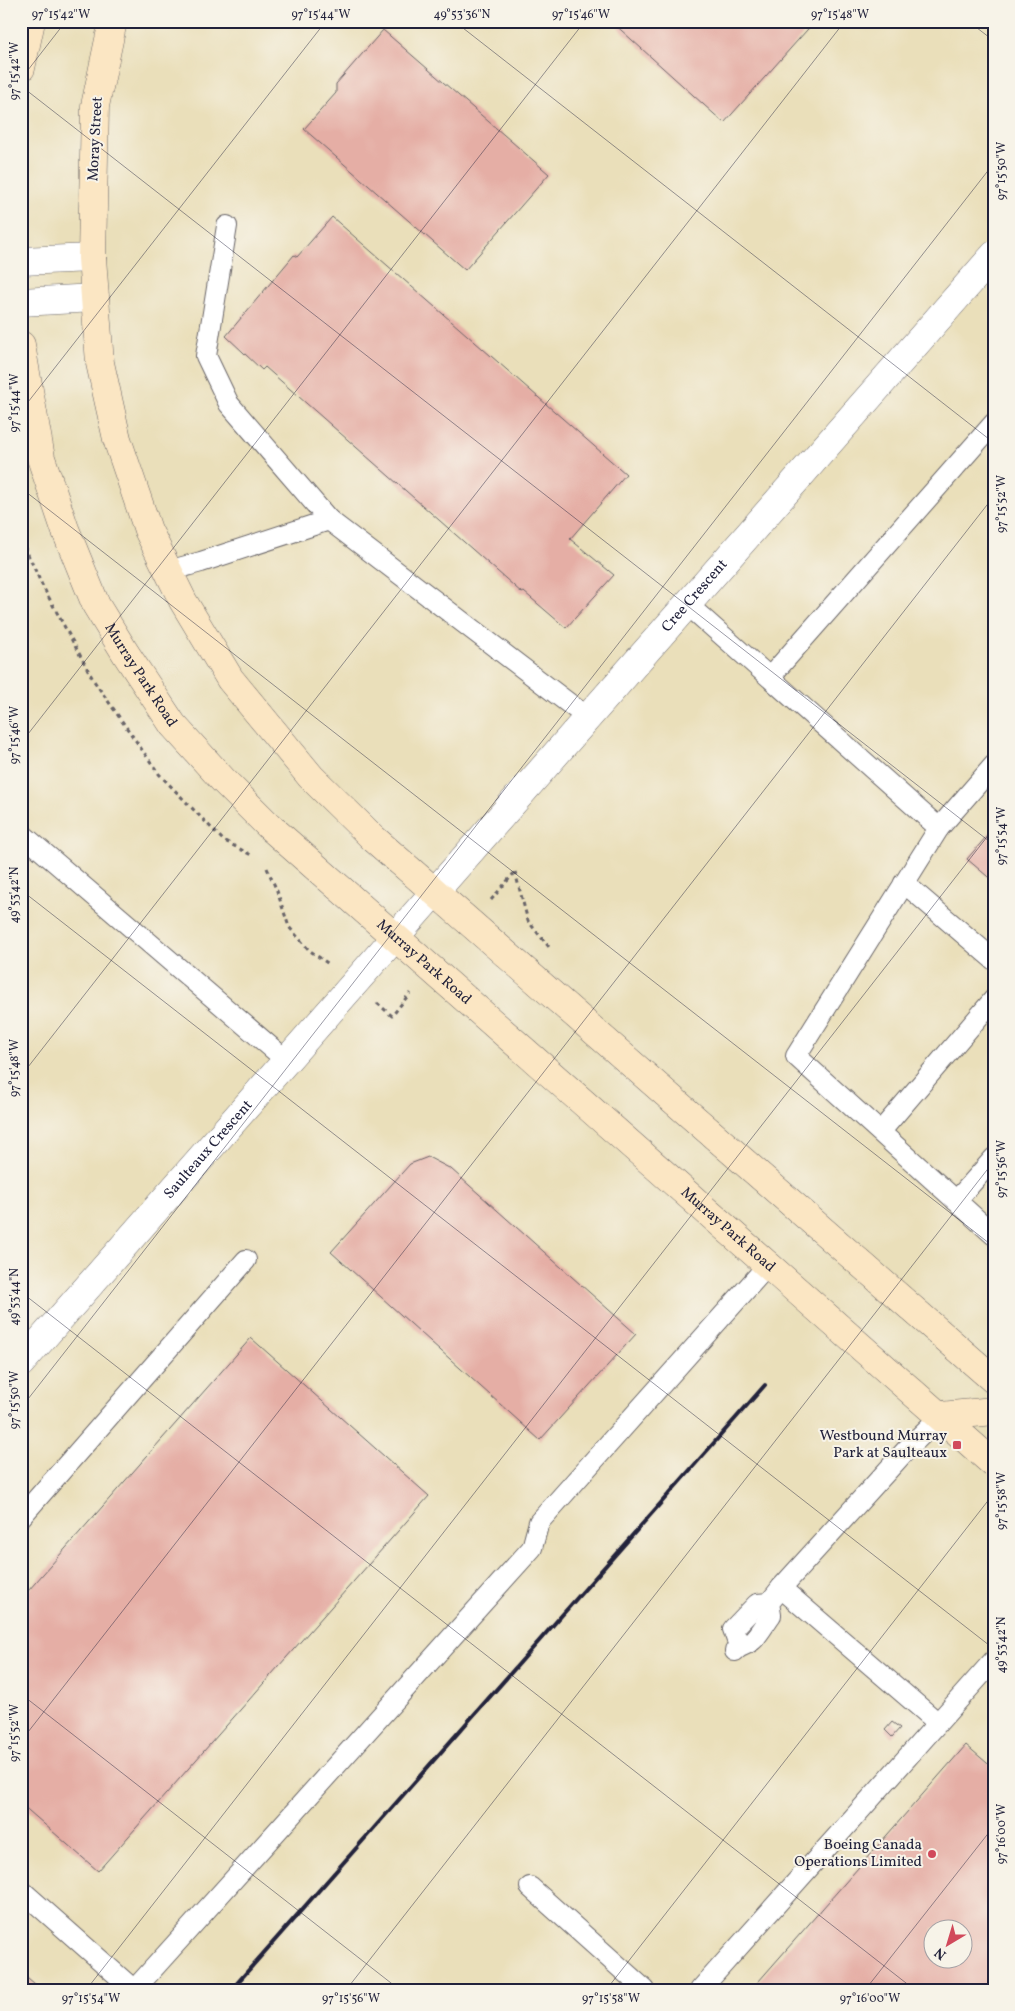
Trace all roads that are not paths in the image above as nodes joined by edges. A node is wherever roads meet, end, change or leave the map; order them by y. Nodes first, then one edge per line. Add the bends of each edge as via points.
1 (31, 21) edge
2 (113, 21) edge
3 (21, 68) edge
4 (227, 226) dead end
5 (994, 255) edge
6 (92, 258) junction
7 (21, 261) edge
8 (95, 298) junction
9 (21, 302) edge
10 (21, 346) edge
11 (994, 423) edge
12 (21, 435) edge
13 (41, 458) junction
14 (329, 520) junction
15 (168, 571) junction
16 (688, 605) junction
17 (770, 677) junction
18 (588, 718) junction
19 (994, 765) edge
20 (938, 828) junction
21 (21, 833) edge
22 (904, 882) junction
23 (435, 892) junction
24 (396, 938) junction
25 (994, 960) edge
26 (994, 999) edge
27 (287, 1061) junction
28 (881, 1131) junction
29 (994, 1158) edge
30 (956, 1201) junction
31 (994, 1235) edge
32 (246, 1260) dead end
33 (768, 1266) junction
34 (21, 1363) edge
35 (994, 1380) edge
36 (994, 1411) edge
37 (941, 1416) junction
38 (994, 1464) edge
39 (21, 1517) edge
40 (781, 1588) junction
41 (737, 1648) dead end
42 (994, 1660) edge
43 (937, 1722) junction
44 (530, 1887) dead end
45 (21, 1890) edge
46 (134, 1990) edge
47 (645, 1990) edge
48 (700, 1990) edge

1 - 3 street
2 - 6 street, Moray Street via 95,106
4 - 14 lane via 206,356 229,404
5 - 16 street, Cree Crescent
6 - 7 street
6 - 8 street, Moray Street
8 - 9 street
8 - 15 street via 100,363 117,439 148,530
10 - 13 street, Murray Park Road
11 - 17 lane
12 - 13 street
13 - 24 street, Murray Park Road via 96,605 173,725 269,826
14 - 15 lane
14 - 18 lane
15 - 23 street via 230,680 258,715 311,777 373,838
16 - 17 lane
16 - 18 street, Cree Crescent
17 - 20 lane
18 - 23 street, Cree Crescent
19 - 20 lane
20 - 22 lane
21 - 27 lane
22 - 25 lane
22 - 28 lane via 796,1056
23 - 24 street, Cree Crescent
23 - 35 street
24 - 27 street, Saulteaux Crescent
24 - 33 street, Murray Park Road
26 - 28 lane
27 - 34 street, Saulteaux Crescent
28 - 30 lane
29 - 30 lane
30 - 31 lane
32 - 39 lane
33 - 37 street, Murray Park Road
33 - 46 lane via 539,1522 532,1548
36 - 37 street
37 - 38 street, Murray Park Road
37 - 40 lane
40 - 41 lane via 769,1603 770,1616 751,1642
40 - 43 lane
42 - 43 lane
43 - 48 lane
44 - 47 lane
45 - 46 lane

